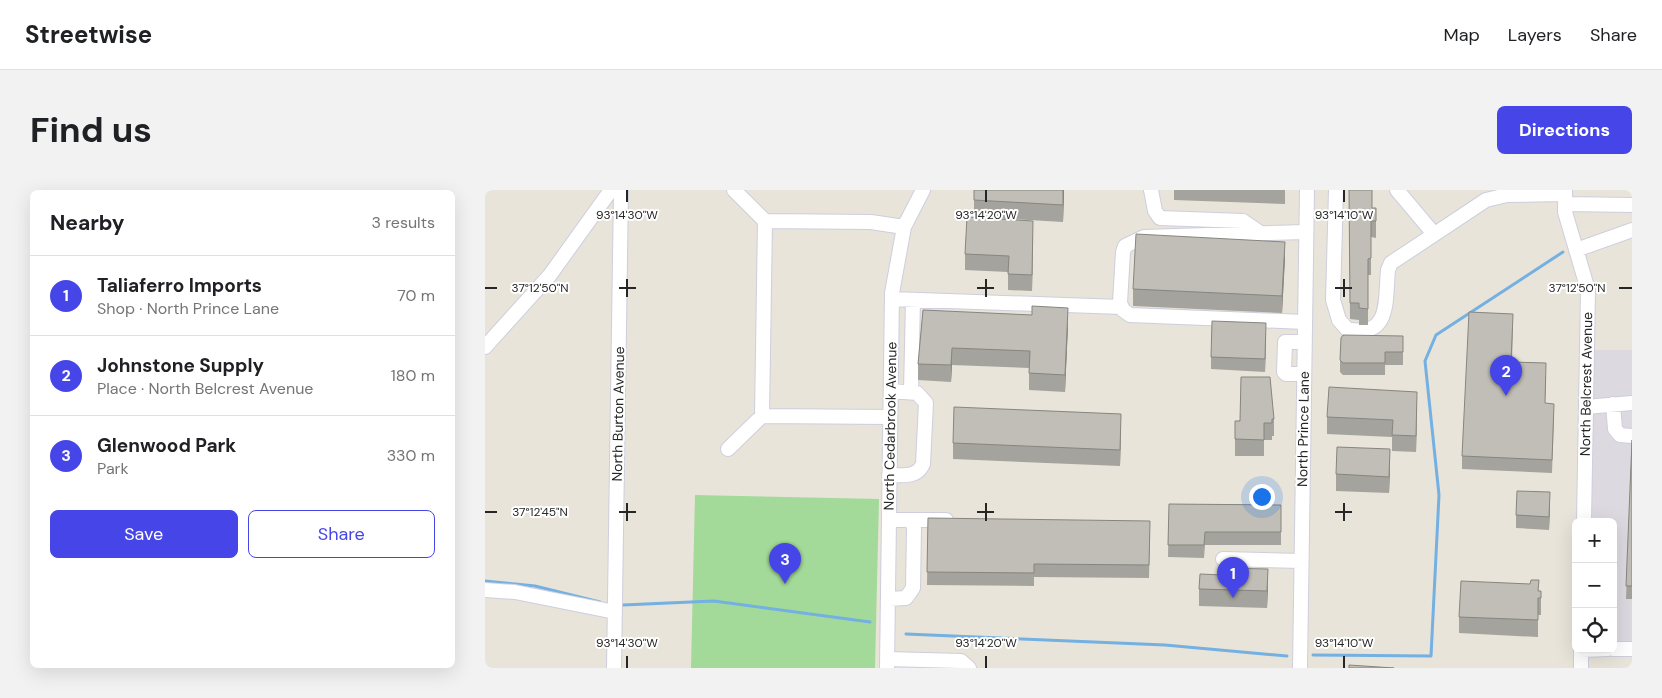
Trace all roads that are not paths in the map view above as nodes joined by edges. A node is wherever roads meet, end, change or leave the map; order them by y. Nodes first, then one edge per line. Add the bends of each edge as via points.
1 (611, 190) edge
2 (621, 190) edge
3 (734, 190) edge
4 (923, 190) edge
5 (1151, 190) edge
6 (1307, 190) edge
7 (1335, 190) edge
8 (1397, 190) edge
9 (1565, 196) edge
10 (1632, 205) edge
11 (599, 207) junction
12 (621, 213) junction
13 (765, 221) junction
14 (904, 227) junction
15 (1632, 230) edge
16 (1306, 232) junction
17 (1262, 234) junction
18 (1434, 234) junction
19 (1576, 250) junction
20 (892, 299) junction
21 (913, 300) junction
22 (1121, 307) junction
23 (1305, 322) junction
24 (1305, 342) junction
25 (485, 348) edge
26 (1304, 374) junction
27 (891, 391) junction
28 (911, 391) junction
29 (1613, 404) junction
30 (1632, 404) edge
31 (1586, 407) junction
32 (762, 416) junction
33 (890, 418) junction
34 (1632, 436) edge
35 (728, 449) dead end
36 (889, 474) junction
37 (1584, 518) edge
38 (889, 520) junction
39 (912, 520) junction
40 (960, 520) edge
41 (1223, 559) dead end
42 (1301, 561) junction
43 (485, 590) edge
44 (887, 599) junction
45 (615, 612) junction
46 (1632, 648) edge
47 (1617, 649) edge
48 (1581, 653) edge
49 (887, 664) edge
50 (614, 668) edge
51 (969, 668) edge
52 (1300, 668) edge
53 (1581, 668) edge

1 - 11 street
2 - 12 street, North Burton Avenue
3 - 13 street
4 - 14 street, North Cedarbrook Avenue
5 - 17 street via 1155,211 1160,218 1243,220
6 - 16 street, North Prince Lane
7 - 18 street via 1333,300 1339,320 1347,329 1367,331 1379,325 1383,319 1391,263
8 - 18 street
9 - 10 street
9 - 18 street via 1507,195 1485,200
9 - 19 street, North Belcrest Avenue via 1565,212
11 - 12 street
11 - 25 street via 550,275
12 - 45 street, North Burton Avenue
13 - 14 street via 871,222
13 - 32 street
14 - 20 street, North Cedarbrook Avenue
15 - 19 street
16 - 17 street
16 - 23 street, North Prince Lane
17 - 22 street via 1143,237 1125,246
19 - 31 street, North Belcrest Avenue via 1588,290
20 - 21 street
20 - 27 street, North Cedarbrook Avenue
21 - 22 street
21 - 28 street
22 - 23 street via 1130,315
23 - 24 street, North Prince Lane
24 - 26 street, North Prince Lane
24 - 26 street via 1285,342 1283,346 1284,372
26 - 42 street, North Prince Lane
27 - 28 street
27 - 33 street, North Cedarbrook Avenue
28 - 36 street via 922,397 926,404 923,464 914,475
29 - 30 street
29 - 31 street
29 - 34 street via 1615,429 1620,434
31 - 37 street, North Belcrest Avenue
32 - 33 street
32 - 35 street
33 - 36 street, North Cedarbrook Avenue
36 - 38 street, North Cedarbrook Avenue
38 - 39 street
38 - 44 street, North Cedarbrook Avenue
39 - 40 street
39 - 44 street via 913,588 907,598
41 - 42 street
42 - 52 street, North Prince Lane
43 - 45 street via 515,592
44 - 49 street, North Cedarbrook Avenue
45 - 50 street, North Burton Avenue
46 - 47 street
48 - 53 street
49 - 51 street via 961,661

